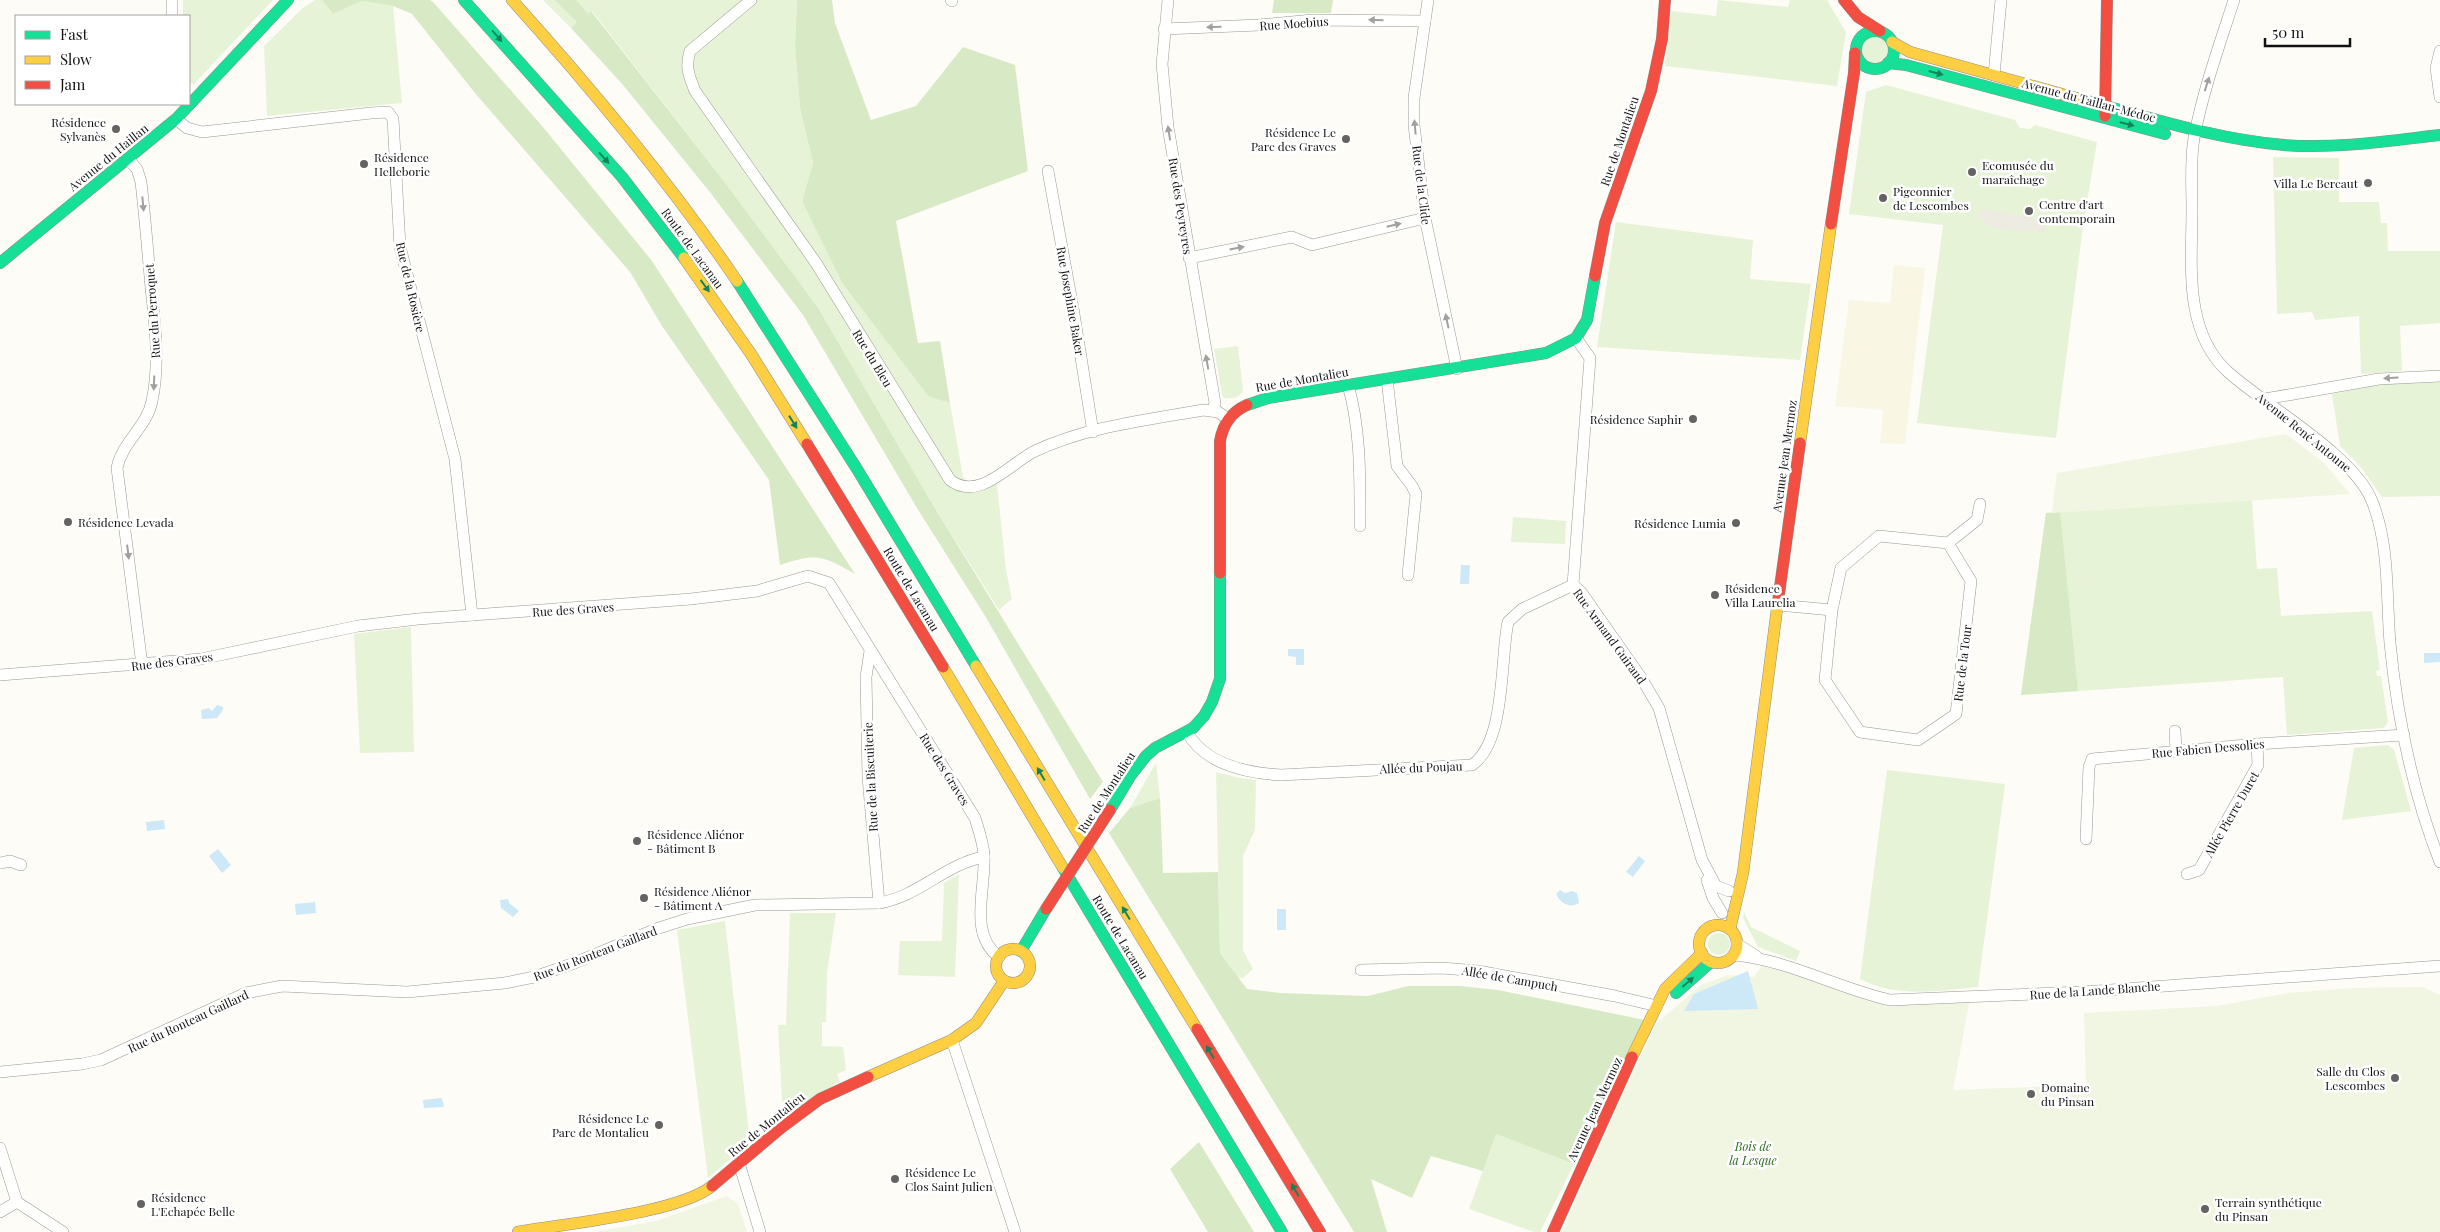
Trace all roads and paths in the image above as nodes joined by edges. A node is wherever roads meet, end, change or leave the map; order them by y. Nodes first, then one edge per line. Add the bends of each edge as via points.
1 (172, 0) edge
2 (288, 0) edge
3 (464, 0) edge
4 (512, 0) edge
5 (751, 0) edge
6 (1168, 0) edge
7 (1428, 0) edge
8 (1665, 0) edge
9 (1844, 0) edge
10 (2001, 0) edge
11 (2107, 0) edge
12 (2234, 0) edge
13 (1851, 11) junction
14 (172, 15) edge
15 (1425, 20) junction
16 (1164, 29) junction
17 (1880, 31) junction
18 (1857, 41) junction
19 (1892, 42) junction
20 (2440, 51) edge
21 (1855, 53) junction
22 (1888, 63) junction
23 (1872, 69) junction
24 (1994, 75) junction
25 (1852, 82) junction
26 (2440, 97) edge
27 (190, 103) edge
28 (188, 105) edge
29 (2106, 106) junction
30 (2105, 118) junction
31 (176, 119) junction
32 (2440, 135) edge
33 (2194, 136) junction
34 (128, 159) junction
35 (1048, 171) dead end
36 (1425, 218) junction
37 (1189, 258) junction
38 (0, 263) edge
39 (1576, 338) junction
40 (1457, 369) junction
41 (2440, 376) edge
42 (1387, 379) junction
43 (1348, 385) junction
44 (2265, 399) junction
45 (1213, 410) junction
46 (1228, 419) junction
47 (1092, 432) junction
48 (1980, 504) dead end
49 (1360, 526) dead end
50 (1948, 544) junction
51 (1408, 575) dead end
52 (1573, 585) junction
53 (1777, 604) junction
54 (1832, 610) junction
55 (472, 616) junction
56 (870, 651) junction
57 (142, 665) junction
58 (0, 675) edge
59 (2175, 731) dead end
60 (1187, 732) junction
61 (2404, 735) junction
62 (2257, 744) junction
63 (2176, 751) junction
64 (1748, 835) junction
65 (2086, 839) dead end
66 (984, 857) junction
67 (2440, 862) edge
68 (0, 863) edge
69 (21, 865) dead end
70 (1706, 868) junction
71 (2187, 874) dead end
72 (1729, 891) junction
73 (878, 903) junction
74 (1722, 913) junction
75 (1718, 926) junction
76 (1730, 929) junction
77 (1736, 950) junction
78 (1022, 952) junction
79 (1702, 953) junction
80 (999, 957) junction
81 (1711, 962) junction
82 (2440, 966) edge
83 (1361, 970) dead end
84 (1004, 981) junction
85 (1660, 1002) junction
86 (952, 1040) junction
87 (0, 1072) edge
88 (0, 1148) edge
89 (739, 1163) junction
90 (17, 1202) junction
91 (0, 1212) edge
92 (63, 1232) edge
93 (518, 1232) edge
94 (760, 1232) edge
95 (1015, 1232) edge
96 (1282, 1232) edge
97 (1320, 1232) edge
98 (1553, 1232) edge

1 - 14 street
2 - 27 street, Avenue du Haillan
3 -> 96 street, Route de Lacanau via 622,177 669,236 746,346 889,577
97 -> 4 street, Route de Lacanau via 776,340 634,141
5 - 47 street, Rue du Bleu via 690,51 686,62 695,91 816,263 950,480 963,487 976,487 1058,440
6 - 16 street, Rue des Peyreyres
7 - 15 street, Rue de la Clide
8 - 39 street, Rue de Montalieu via 1662,40 1651,91 1606,223 1587,320
9 - 13 street
10 - 24 street
11 - 29 street
33 -> 12 street, Avenue René Antoune via 2203,96
13 - 17 street
13 - 18 street
15 -> 16 street, Rue Moebius via 1313,20
36 -> 15 street, Rue de la Clide via 1414,125 1414,98
37 -> 16 street, Rue des Peyreyres via 1168,127 1162,64
17 - 18 street via 1867,32
17 - 19 street
18 - 21 street
19 - 22 street via 1894,52
19 - 24 street, Avenue du Taillan-Médoc via 1910,52
20 - 26 street via 2436,68
21 - 23 street via 1861,63
21 - 25 street, Avenue Jean Mermoz
22 - 23 street
22 -> 30 street, Avenue du Taillan-Médoc
23 - 25 street
24 - 29 street, Avenue du Taillan-Médoc
25 - 53 street, Avenue Jean Mermoz
28 - 31 street, Avenue du Haillan
29 - 30 street
29 - 33 street, Avenue du Taillan-Médoc
30 -> 33 street, Avenue du Taillan-Médoc
31 - 34 street, Avenue du Haillan
31 - 55 street, Rue de la Rosière via 187,128 202,132 371,112 388,112 393,119 400,247 455,459
32 - 33 street, Avenue du Taillan-Médoc via 2358,144 2286,145 2262,149 2236,148
33 - 44 street, Avenue René Antoune via 2193,293 2201,332 2207,349 2227,371
34 - 38 street, Avenue du Haillan
34 -> 57 street, Rue du Perroquet via 137,169 141,182 156,336 151,405 120,454 117,468
35 - 47 street, Rue Josephine Baker
37 -> 36 street via 1292,237 1312,245
40 -> 36 street, Rue de la Clide
45 -> 37 street, Rue des Peyreyres via 1215,403
39 - 40 street, Rue de Montalieu via 1546,353
39 - 52 street, Rue Armand Guiraud via 1590,358
40 - 42 street, Rue de Montalieu
41 -> 44 street via 2380,379
42 - 43 street, Rue de Montalieu
42 - 51 street via 1397,466 1416,494
43 - 46 street, Rue de Montalieu via 1249,402 1236,409
43 - 49 street via 1353,400 1360,470
44 - 61 street, Avenue René Antoune via 2352,469 2372,499 2384,538 2390,644
45 - 46 street
45 - 47 street, Rue du Bleu
46 - 60 street, Rue de Montalieu via 1221,433 1220,450 1220,679 1218,691 1206,713
48 - 50 street via 1977,520
50 - 54 street, Rue de la Tour via 1879,536 1841,568
50 - 54 street, Rue de la Tour via 1971,581 1956,714 1918,740 1860,732 1825,680
52 - 60 street, Allée du Poujau via 1522,609 1508,622 1500,699 1490,743 1472,765 1263,774 1230,766 1200,750
52 - 70 street, Rue Armand Guiraud via 1642,678 1659,708
53 - 54 street
53 - 64 street, Avenue Jean Mermoz
55 - 56 street, Rue des Graves via 691,599 757,591 808,576 829,583
55 - 57 street, Rue des Graves via 358,626 201,659
56 - 66 street, Rue des Graves via 975,818
56 - 73 street, Rue de la Biscuiterie via 866,677 868,777
57 - 58 street, Rue des Graves
59 - 63 street
60 - 78 street, Rue de Montalieu, bridge via 1146,756
61 - 62 street, Rue Fabien Dessolies
61 - 67 street, Avenue René Antoune
62 - 63 street, Rue Fabien Dessolies
62 - 71 street, Allée Pierre Duret via 2258,766 2199,870
63 - 65 street, Rue Fabien Dessolies via 2092,759
64 - 72 street, Avenue Jean Mermoz
64 - 76 street, Avenue Jean Mermoz
66 - 73 street, Rue du Ronteau Gaillard via 948,870 895,901
66 - 80 street via 982,937 988,949
68 - 69 street via 10,861
70 - 72 street, Rue Armand Guiraud via 1716,886
70 - 74 street, Rue Armand Guiraud via 1706,878
72 - 74 street, Avenue Jean Mermoz
73 - 87 street, Rue du Ronteau Gaillard via 755,905 687,919 572,964 505,983 407,992 282,986 263,988 101,1060
74 - 75 street, Avenue Jean Mermoz
75 - 76 street
75 - 79 street via 1709,928 1701,936
76 - 77 street via 1736,936
77 - 81 street via 1724,963
77 - 82 street, Rue de la Lande Blanche via 1890,1000 2083,992
78 - 80 street via 1012,949
78 - 84 street via 1030,964 1028,975 1020,982
79 - 81 street
79 - 85 street, Avenue Jean Mermoz via 1665,989
80 - 84 street via 996,968
85 -> 81 street via 1676,993
83 - 85 street, Allée de Campuch via 1460,969
84 - 86 street, Rue de Montalieu via 976,1023
85 - 98 street, Avenue Jean Mermoz
86 - 89 street, Rue de Montalieu via 820,1099
86 - 95 street
88 - 90 street
89 - 93 street, Rue de Montalieu via 708,1189 684,1200 653,1209
89 - 94 street
90 - 91 street
90 - 92 street

